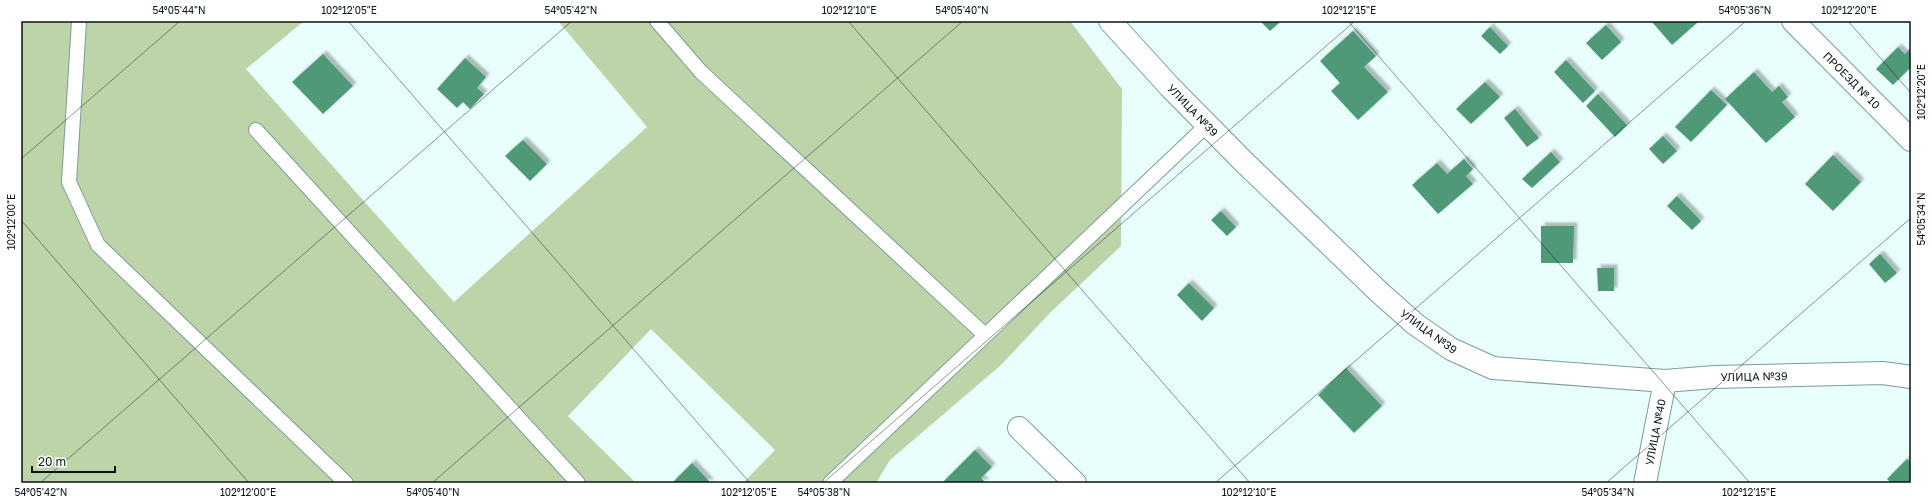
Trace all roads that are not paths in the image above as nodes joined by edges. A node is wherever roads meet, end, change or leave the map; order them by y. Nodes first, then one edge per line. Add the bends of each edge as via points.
1 (80, 21) edge
2 (657, 21) edge
3 (1110, 21) edge
4 (1793, 21) edge
5 (1207, 125) junction
6 (256, 130) dead end
7 (1911, 140) edge
8 (985, 335) junction
9 (1911, 377) edge
10 (1665, 381) junction
11 (1019, 428) dead end
12 (346, 483) edge
13 (578, 483) edge
14 (830, 483) edge
15 (1075, 483) edge
16 (1645, 483) edge

1 - 12 lane via 69,182 98,245
2 - 8 lane via 701,72
3 - 5 street, УЛИЦА №39
4 - 7 street, ПРОЕЗД № 10
5 - 8 lane
5 - 10 street, УЛИЦА №39 via 1379,292 1415,324 1451,349 1493,368
6 - 13 lane
8 - 14 lane
9 - 10 street, УЛИЦА №39 via 1883,373 1714,377
10 - 16 street, УЛИЦА №40
11 - 15 street

